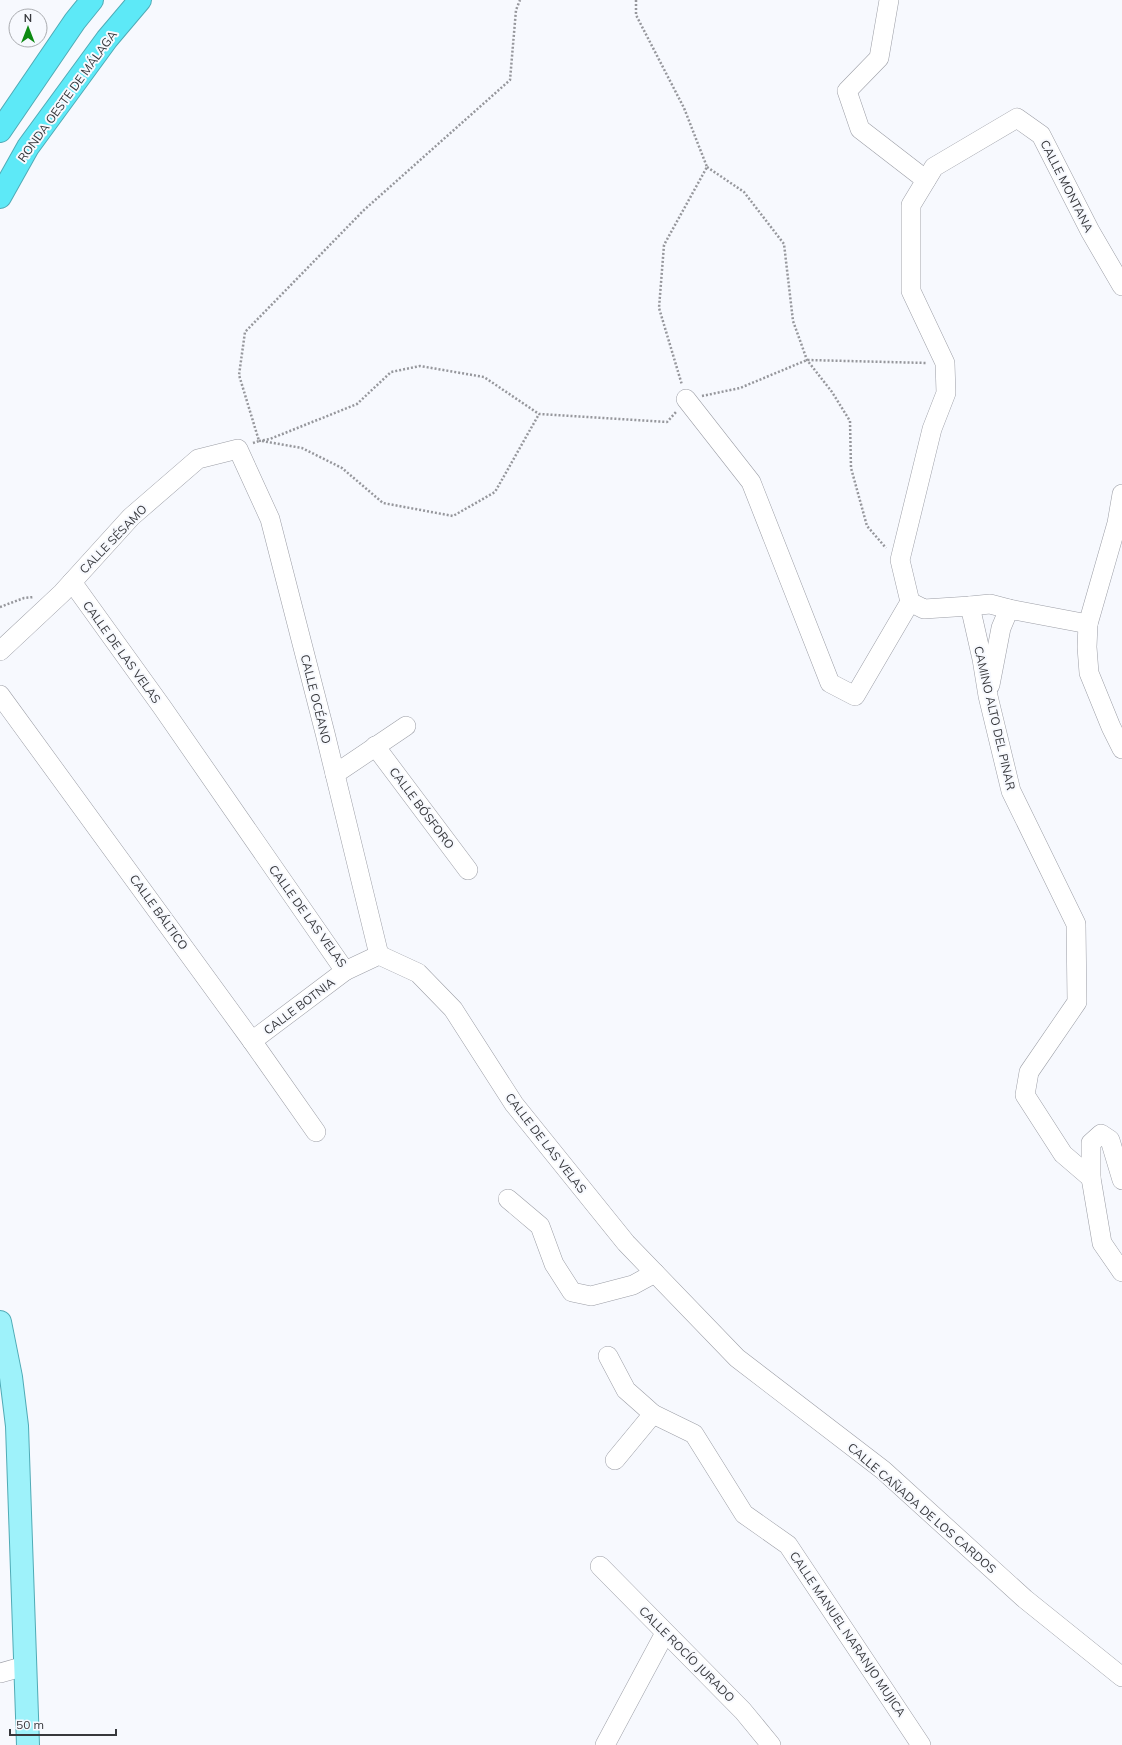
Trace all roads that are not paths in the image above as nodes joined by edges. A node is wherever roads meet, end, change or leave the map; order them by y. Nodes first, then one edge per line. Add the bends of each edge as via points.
1 (92, 0) edge
2 (140, 0) edge
3 (889, 0) edge
4 (0, 131) edge
5 (926, 180) junction
6 (0, 197) edge
7 (1122, 286) edge
8 (686, 399) road end
9 (238, 449) joint
10 (1122, 494) edge
11 (72, 582) junction
12 (910, 602) junction
13 (970, 606) junction
14 (1009, 609) junction
15 (1088, 624) junction
16 (0, 651) edge
17 (0, 695) edge
18 (988, 696) junction
19 (406, 726) dead end
20 (375, 746) junction
21 (1122, 749) edge
22 (335, 774) junction
23 (468, 870) dead end
24 (378, 955) junction
25 (345, 971) junction
26 (252, 1040) junction
27 (316, 1132) dead end
28 (1091, 1178) junction
29 (1122, 1180) edge
30 (508, 1199) dead end
31 (1122, 1272) edge
32 (655, 1273) junction
33 (0, 1322) edge
34 (608, 1356) dead end
35 (653, 1414) junction
36 (615, 1460) dead end
37 (600, 1566) dead end
38 (665, 1633) junction
39 (25, 1666) junction
40 (0, 1673) edge
41 (1122, 1677) edge
42 (28, 1745) edge
43 (604, 1745) edge
44 (771, 1745) edge
45 (921, 1745) edge

1 - 4 highway
2 - 6 highway, RONDA OESTE DE MÁLAGA via 107,39 28,147
3 - 5 street via 879,58 846,90 860,129
5 - 7 street, CALLE MONTANA via 934,167 1017,118 1041,135 1090,231
5 - 12 street via 911,205 911,291 945,364 946,393 932,429 900,560
8 - 12 street via 751,482 830,682 855,696
9 - 11 street, CALLE SÉSAMO via 198,459 131,517
9 - 22 street, CALLE OCÉANO via 270,520
10 - 15 street via 1117,522
11 - 16 street, CALLE SÉSAMO
11 - 25 street, CALLE DE LAS VELAS
12 - 13 street via 924,609
13 - 14 street via 990,604
13 - 18 street, CAMINO ALTO DEL PINAR
14 - 15 street
14 - 18 street via 1001,628
15 - 21 street via 1089,673
17 - 26 street, CALLE BÁLTICO
18 - 28 street, CAMINO ALTO DEL PINAR via 1011,791 1076,924 1077,1002 1029,1072 1025,1095 1063,1154
19 - 20 street
20 - 22 street
20 - 23 street, CALLE BÓSFORO
22 - 24 street, CALLE OCÉANO
24 - 25 street, CALLE DE LAS VELAS
24 - 32 street, CALLE DE LAS VELAS via 418,973 452,1009 514,1104 626,1244
25 - 26 street, CALLE BOTNIA
26 - 27 street, CALLE BÁLTICO
28 - 29 street via 1091,1143 1101,1134 1110,1140
28 - 31 street via 1102,1243
30 - 32 street via 540,1226 554,1264 572,1292 592,1296 633,1285
32 - 41 street, CALLE CAÑADA DE LOS CARDOS via 737,1358 883,1470 1025,1599
33 - 39 main road via 17,1426
34 - 35 street, CALLE MANUEL NARANJO MUJICA via 626,1390
35 - 36 street
35 - 45 street, CALLE MANUEL NARANJO MUJICA via 694,1434 744,1514 788,1545
37 - 38 street, CALLE ROCÍO JURADO
38 - 43 street
38 - 44 street, CALLE ROCÍO JURADO via 743,1710
39 - 40 street
39 - 42 main road

